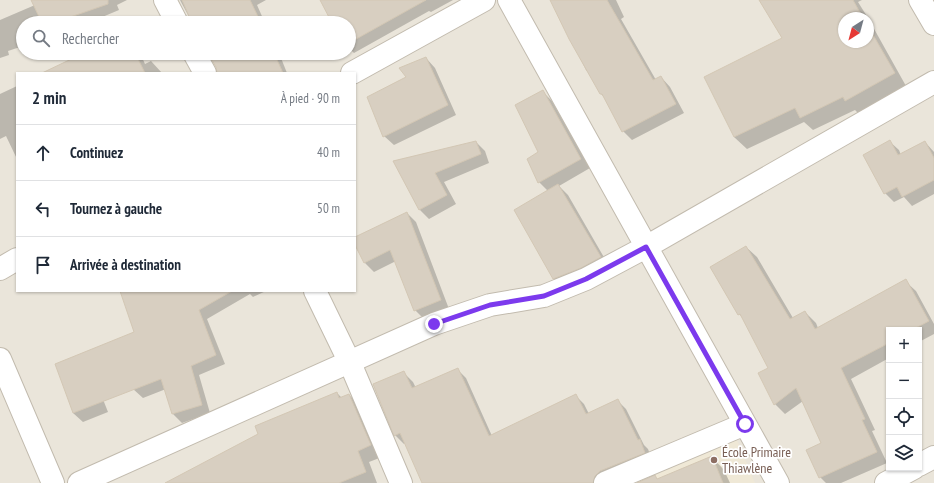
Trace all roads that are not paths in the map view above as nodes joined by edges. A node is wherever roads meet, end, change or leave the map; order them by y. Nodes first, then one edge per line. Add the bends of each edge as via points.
1 (165, 0) edge
2 (484, 0) edge
3 (509, 0) edge
4 (920, 0) edge
5 (173, 16) edge
6 (934, 24) edge
7 (198, 60) edge
8 (204, 72) edge
9 (354, 72) edge
10 (934, 82) edge
11 (646, 247) junction
12 (16, 260) edge
13 (0, 269) edge
14 (315, 292) edge
15 (0, 359) edge
16 (350, 363) junction
17 (745, 424) junction
18 (934, 457) edge
19 (922, 463) edge
20 (908, 471) edge
21 (53, 483) edge
22 (79, 483) edge
23 (401, 483) edge
24 (606, 483) edge
25 (778, 483) edge
26 (886, 483) edge

1 - 5 street
2 - 9 street
3 - 11 street
4 - 6 street
7 - 8 street
10 - 11 street
11 - 16 street via 586,279 544,296 490,305 434,324
11 - 17 street
12 - 13 street
14 - 16 street
15 - 21 street
16 - 22 street
16 - 23 street
17 - 24 street
17 - 25 street
18 - 19 street
20 - 26 street

